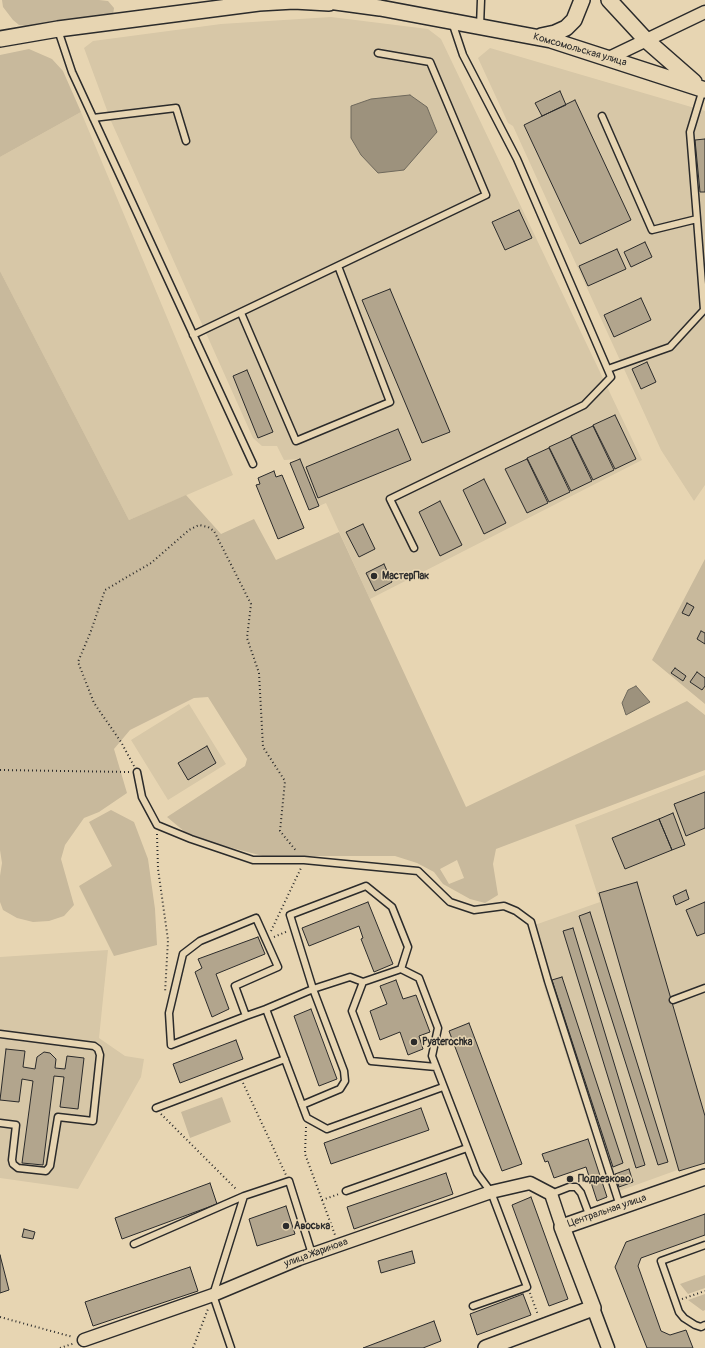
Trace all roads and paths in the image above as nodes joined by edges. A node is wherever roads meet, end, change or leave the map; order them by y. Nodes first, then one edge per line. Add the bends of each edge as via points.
1 (321, 0) edge
2 (481, 0) edge
3 (582, 0) edge
4 (609, 0) edge
5 (344, 3) junction
6 (372, 3) edge
7 (705, 12) edge
8 (452, 20) junction
9 (480, 26) junction
10 (58, 29) junction
11 (530, 35) junction
12 (0, 39) edge
13 (646, 40) junction
14 (378, 54) dead end
15 (609, 58) junction
16 (704, 90) edge
17 (602, 116) dead end
18 (93, 118) junction
19 (186, 141) dead end
20 (697, 219) junction
21 (338, 266) junction
22 (241, 313) junction
23 (193, 335) junction
24 (608, 368) junction
25 (253, 464) dead end
26 (414, 548) dead end
27 (0, 770) edge
28 (137, 772) junction
29 (157, 825) junction
30 (304, 860) junction
31 (294, 928) junction
32 (266, 941) junction
33 (401, 969) junction
34 (363, 982) junction
35 (705, 988) edge
36 (313, 989) junction
37 (164, 995) dead end
38 (673, 1000) dead end
39 (266, 1009) junction
40 (246, 1016) junction
41 (0, 1034) edge
42 (285, 1058) junction
43 (436, 1067) junction
44 (240, 1076) junction
45 (443, 1087) junction
46 (302, 1105) junction
47 (156, 1108) joint
48 (307, 1118) junction
49 (0, 1123) edge
50 (467, 1148) junction
51 (705, 1177) edge
52 (289, 1181) junction
53 (346, 1191) joint
54 (491, 1192) junction
55 (551, 1194) junction
56 (244, 1196) junction
57 (322, 1200) junction
58 (620, 1207) junction
59 (590, 1217) junction
60 (562, 1227) junction
61 (134, 1244) dead end
62 (338, 1245) junction
63 (705, 1246) edge
64 (312, 1254) junction
65 (527, 1286) junction
66 (705, 1291) edge
67 (214, 1295) junction
68 (676, 1302) junction
69 (472, 1306) dead end
70 (593, 1308) junction
71 (537, 1313) dead end
72 (0, 1317) edge
73 (705, 1326) edge
74 (84, 1340) junction
75 (60, 1348) edge
76 (193, 1348) edge
77 (231, 1348) edge
78 (486, 1348) edge
79 (608, 1348) edge

1 - 5 street
2 - 9 lane
3 - 11 street via 574,20 566,28 543,36
4 - 13 street
5 - 6 street, Комсомольская улица
5 - 10 street via 259,3
6 - 8 street, Комсомольская улица
7 - 13 street
8 - 9 street, Комсомольская улица
8 - 24 lane via 464,55 518,159
9 - 11 street, Комсомольская улица
10 - 12 street
10 - 18 lane via 72,72
11 - 15 street, Комсомольская улица
13 - 15 street
13 - 16 street
14 - 21 lane via 430,62 486,195
15 - 16 street, Комсомольская улица
16 - 20 lane via 690,132
17 - 20 lane via 652,230
18 - 19 lane via 176,108
18 - 23 lane
20 - 24 lane via 704,310 670,347
21 - 22 lane
21 - 22 lane via 390,402 296,441
22 - 23 lane
23 - 25 lane
24 - 26 lane via 612,377 584,405 390,499
27 - 28 path
28 - 29 lane via 142,797
28 - 30 path via 121,742 94,704 78,662 105,590 151,564 189,530 199,525 208,527 214,531 251,604 247,638 259,674 263,747 285,781 280,831
29 - 30 lane via 253,860
29 - 37 path via 158,869 168,940
30 - 32 path
30 - 58 lane via 418,871 450,902 474,910 504,906 531,922
31 - 32 path
31 - 33 lane via 290,915 366,886 392,907 408,947
31 - 36 lane
32 - 40 lane via 278,968 235,986
32 - 40 lane via 256,918 200,941 183,954 169,1013 171,1045
33 - 34 lane
33 - 43 lane via 419,978 438,1028 432,1056
34 - 36 lane via 350,977
34 - 43 lane via 352,1011 371,1061
35 - 38 lane
36 - 39 lane
36 - 46 lane via 344,1071 345,1082 340,1089
39 - 40 lane
39 - 42 lane
41 - 49 lane via 94,1046 100,1055 93,1121 58,1117 50,1166 46,1170 18,1168 13,1164 16,1125
42 - 44 lane
42 - 46 lane
43 - 45 lane
44 - 47 lane
44 - 52 path
45 - 48 lane via 327,1129
45 - 50 lane
46 - 48 lane
47 - 56 path
48 - 57 path via 305,1154
50 - 53 lane
50 - 54 lane via 477,1173
51 - 58 street, Центральная улица
52 - 56 lane
52 - 64 lane
53 - 57 path
54 - 55 street, улица Жаринова via 530,1183
54 - 62 street, улица Жаринова
54 - 65 lane
55 - 59 lane via 576,1187
55 - 60 street
56 - 61 lane
56 - 67 lane
57 - 62 path
58 - 59 street, Центральная улица
59 - 60 street, Центральная улица
60 - 70 street, Центральная улица
62 - 64 street, улица Жаринова
63 - 68 lane via 661,1261
64 - 67 street, улица Жаринова
65 - 69 lane
65 - 71 path
66 - 68 path
67 - 74 street, улица Жаринова
67 - 76 path
67 - 77 lane
68 - 73 lane via 684,1318 695,1325
70 - 78 street
70 - 79 street
72 - 74 path
74 - 75 path

